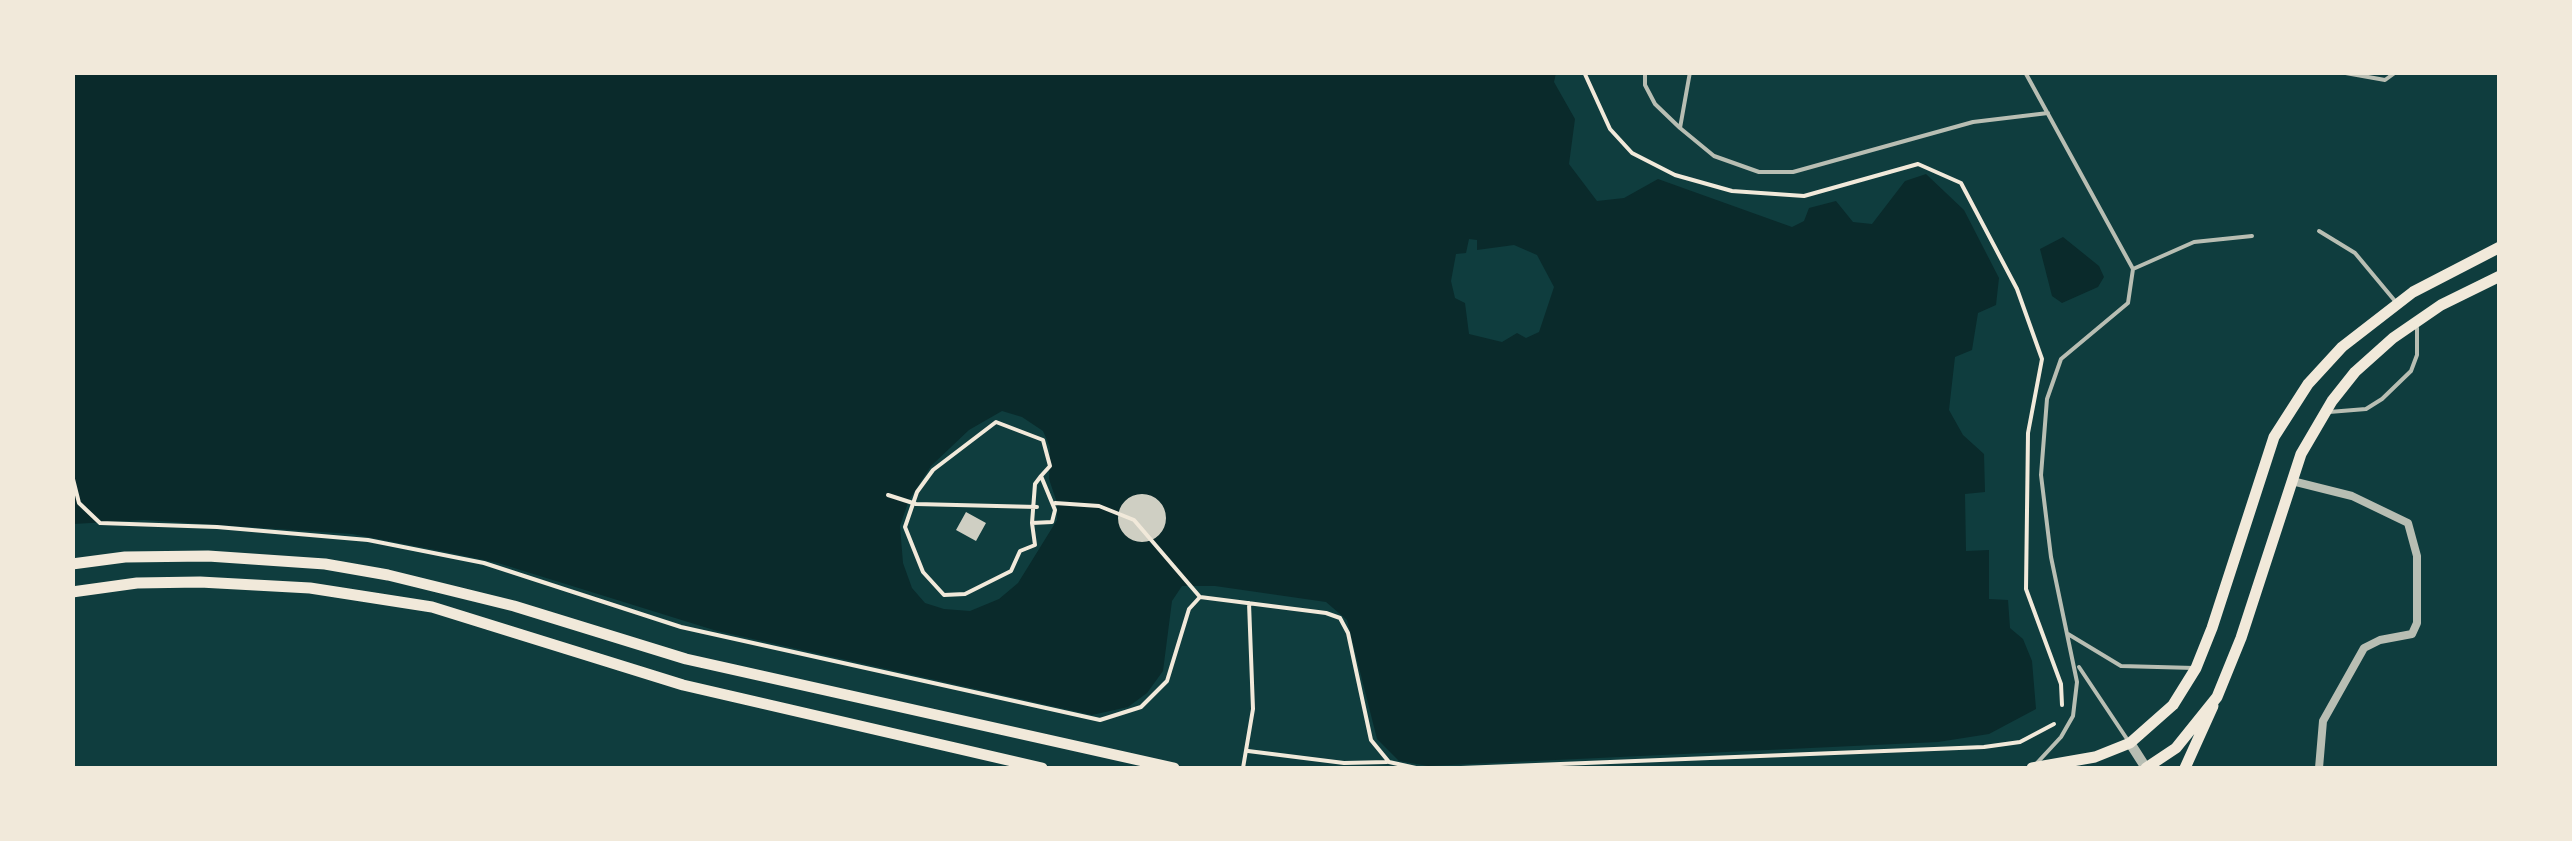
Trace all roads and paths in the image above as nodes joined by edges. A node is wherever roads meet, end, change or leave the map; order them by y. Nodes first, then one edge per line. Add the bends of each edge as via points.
1 (1584, 72) edge
2 (1646, 72) edge
3 (1690, 72) edge
4 (2025, 72) edge
5 (2340, 72) edge
6 (2396, 72) edge
7 (2048, 113) junction
8 (1680, 128) junction
9 (2319, 230) dead end
10 (2252, 236) dead end
11 (2499, 249) edge
12 (2133, 269) junction
13 (2500, 276) edge
14 (2397, 303) junction
15 (2418, 322) junction
16 (2325, 412) junction
17 (72, 475) edge
18 (1041, 476) junction
19 (2292, 481) junction
20 (888, 495) dead end
21 (912, 503) junction
22 (1056, 503) junction
23 (1036, 507) junction
24 (1032, 523) junction
25 (72, 564) edge
26 (72, 592) edge
27 (1200, 597) junction
28 (1249, 603) junction
29 (2068, 634) junction
30 (2076, 663) junction
31 (2196, 668) junction
32 (2216, 697) junction
33 (2130, 743) junction
34 (1248, 751) junction
35 (1389, 762) junction
36 (1042, 768) edge
37 (1174, 768) edge
38 (1243, 768) edge
39 (1416, 768) edge
40 (1461, 768) edge
41 (2032, 768) edge
42 (2146, 768) edge
43 (2184, 768) edge
44 (2318, 768) edge

1 - 40 path via 1610,129 1632,153 1675,175 1732,191 1804,196 1918,164 1960,183 2017,289 2042,359 2028,433 2026,589 2061,684 2062,720 2020,742 1984,747
2 - 8 lane via 1656,104
3 - 8 lane
4 - 7 lane
5 - 6 lane via 2386,80
7 - 8 lane via 1972,122 1793,172 1759,172 1714,156
7 - 12 lane
9 - 14 lane via 2355,253
10 - 12 lane via 2194,242
11 - 14 main road
12 - 29 lane via 2128,303 2061,359 2047,399 2042,475
13 - 15 main road
14 - 31 main road via 2323,365 2274,437
15 - 16 main road via 2354,372
15 - 16 lane via 2417,355 2397,385 2366,410
16 - 19 main road
17 - 27 path via 79,503 100,523 388,544 484,563 681,628 1100,720 1141,708 1166,681
18 - 21 path via 1050,466 1043,440 996,422 933,470
18 - 22 path
18 - 23 path
19 - 32 main road
19 - 44 street via 2352,496 2408,523 2417,556 2412,634 2364,648 2323,721
20 - 21 path
21 - 23 path
21 - 24 path via 905,527 912,554 944,595 964,594 1011,571 1020,550 1034,545
22 - 24 path via 1052,522
22 - 27 path via 1120,511
23 - 24 path
25 - 37 main road via 226,557 388,575 686,659
26 - 36 main road via 200,582 310,588 432,607 683,685
27 - 28 path
28 - 34 path via 1254,679
28 - 35 path via 1340,618 1371,740
29 - 30 lane
29 - 31 lane via 2121,666
30 - 33 lane
30 - 41 lane via 2073,716
31 - 33 main road via 2173,705
32 - 42 main road via 2176,748
32 - 43 main road
33 - 41 main road via 2096,757
33 - 42 street
34 - 35 path
34 - 38 path
35 - 39 path

